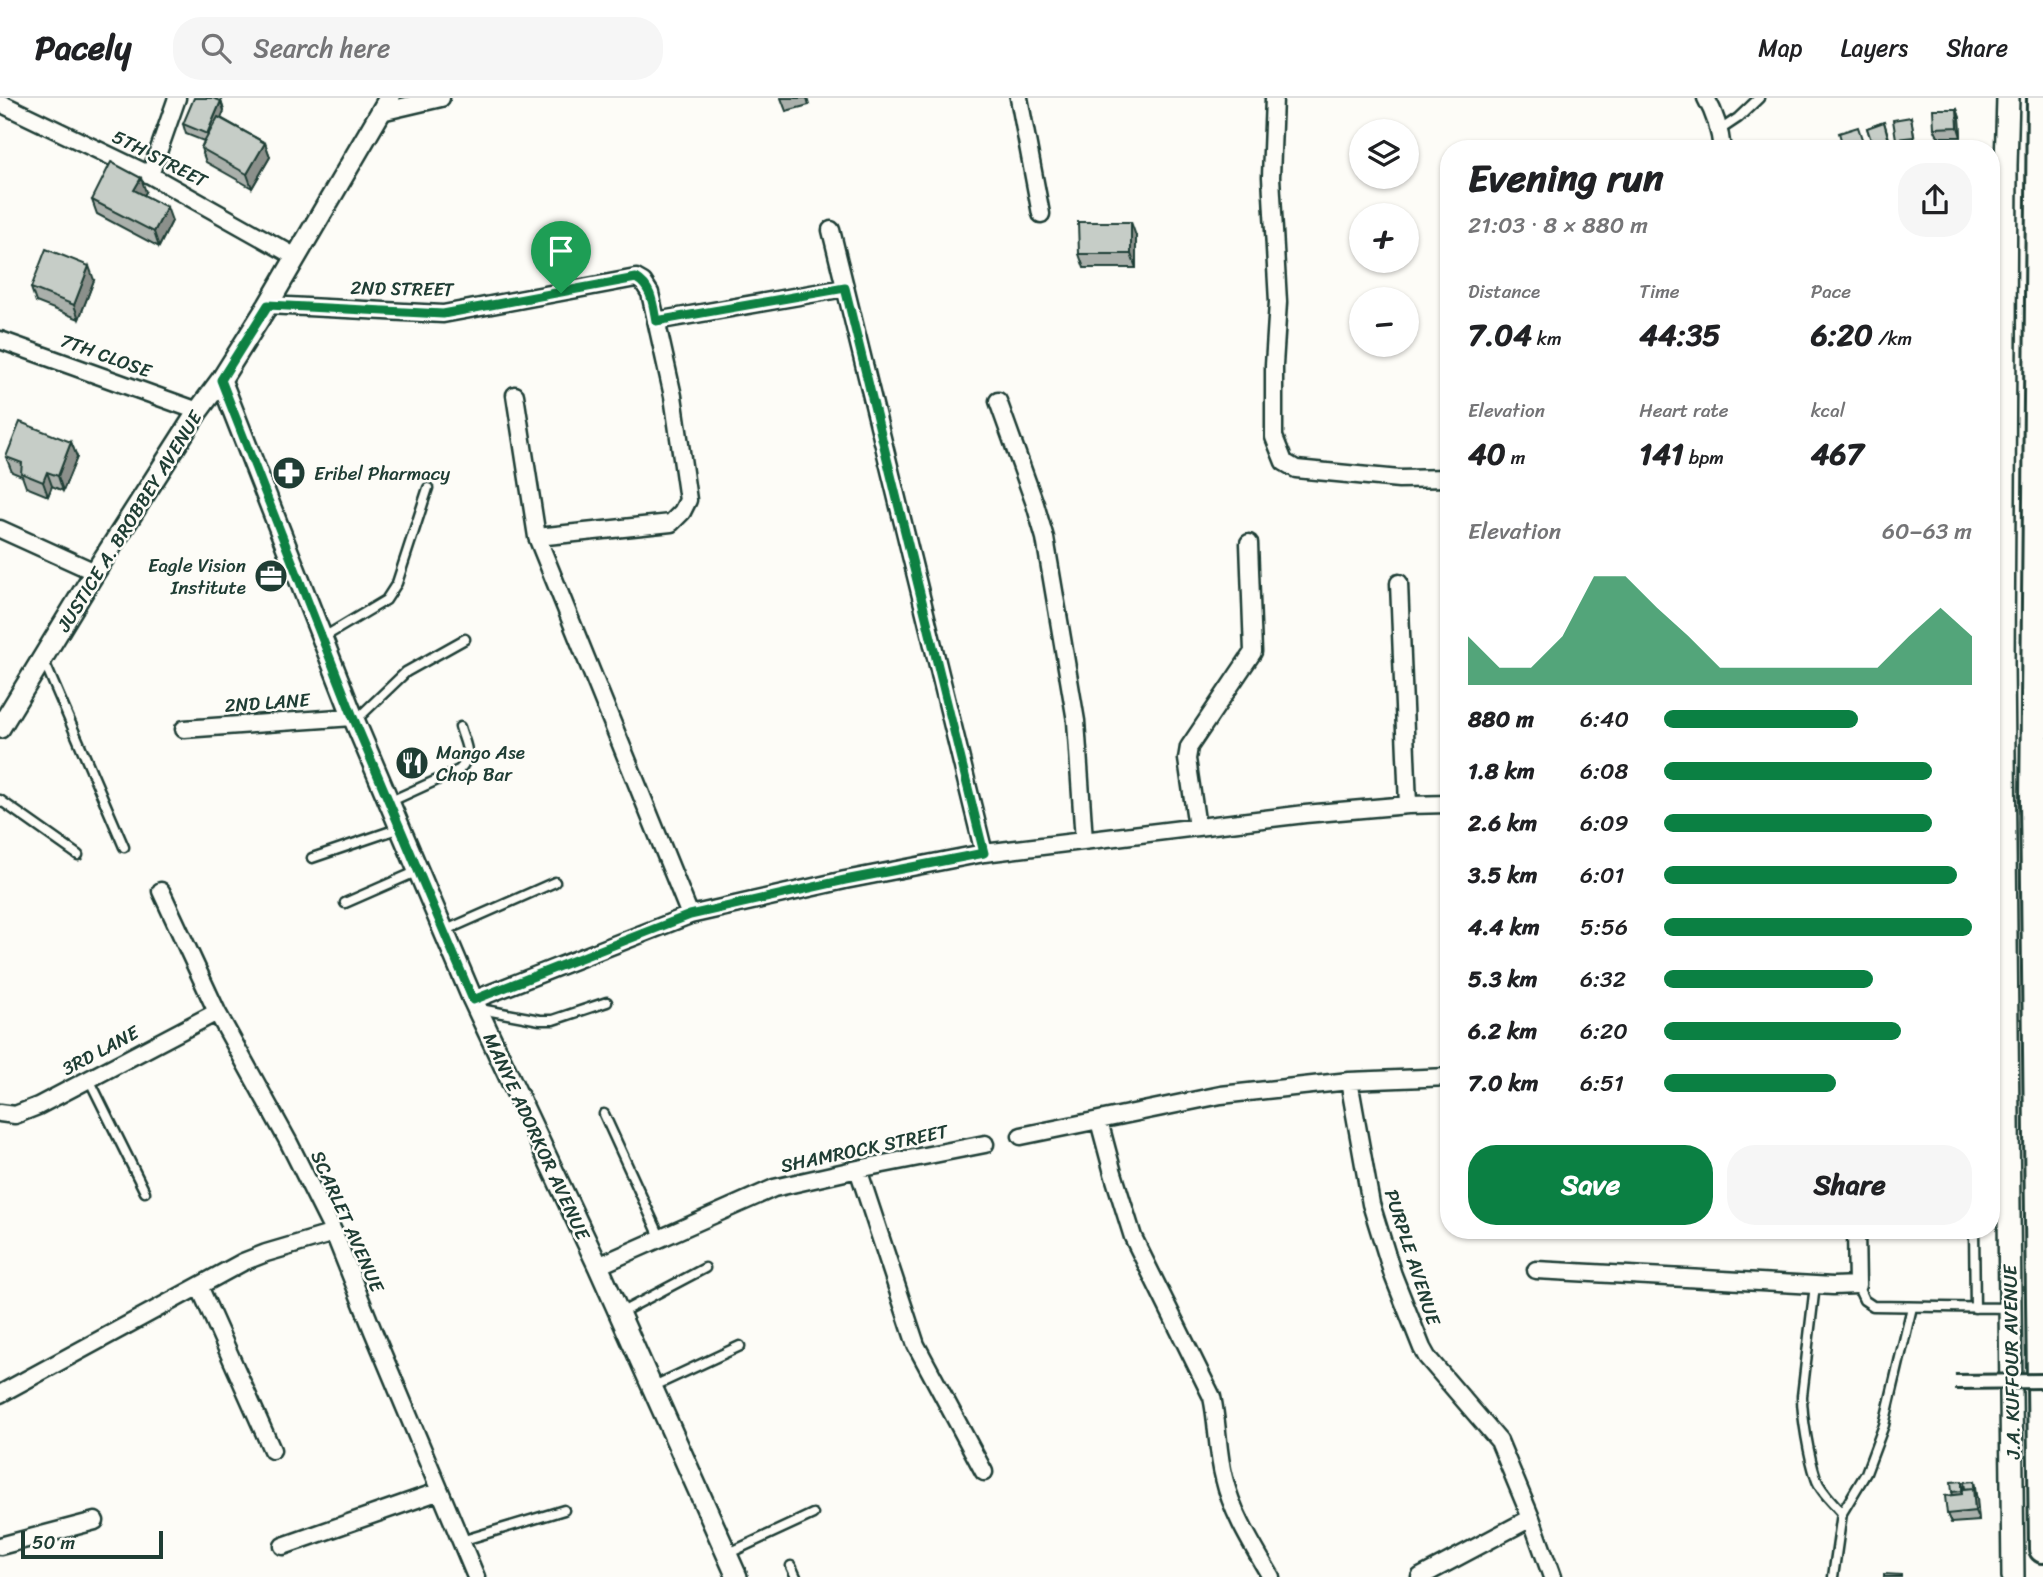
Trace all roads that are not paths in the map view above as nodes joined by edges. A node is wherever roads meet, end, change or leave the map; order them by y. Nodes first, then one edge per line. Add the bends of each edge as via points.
1 (177, 98) edge
2 (441, 98) edge
3 (1018, 98) edge
4 (1274, 98) edge
5 (1706, 98) edge
6 (1759, 98) edge
7 (2008, 98) edge
8 (2041, 98) edge
9 (0, 103) edge
10 (385, 105) edge
11 (1720, 130) junction
12 (1721, 140) edge
13 (150, 175) junction
14 (1041, 214) dead end
15 (831, 230) dead end
16 (296, 257) junction
17 (845, 288) junction
18 (268, 305) junction
19 (656, 321) junction
20 (0, 340) edge
21 (221, 380) junction
22 (515, 395) dead end
23 (2000, 397) edge
24 (998, 401) dead end
25 (198, 411) junction
26 (1440, 478) edge
27 (428, 488) dead end
28 (0, 529) edge
29 (537, 537) junction
30 (1249, 543) dead end
31 (2000, 550) edge
32 (94, 572) junction
33 (1399, 583) dead end
34 (322, 638) junction
35 (465, 639) dead end
36 (43, 658) junction
37 (354, 719) junction
38 (460, 727) dead end
39 (0, 729) edge
40 (184, 729) dead end
41 (2000, 751) edge
42 (0, 800) edge
43 (389, 802) junction
44 (1440, 804) edge
45 (1408, 805) junction
46 (1197, 827) junction
47 (400, 828) junction
48 (1084, 841) junction
49 (124, 847) dead end
50 (984, 853) junction
51 (78, 855) dead end
52 (312, 858) dead end
53 (418, 871) junction
54 (555, 883) dead end
55 (161, 891) dead end
56 (2000, 892) edge
57 (345, 903) dead end
58 (690, 915) junction
59 (444, 931) junction
60 (607, 1002) dead end
61 (475, 1004) junction
62 (217, 1013) junction
63 (1440, 1077) edge
64 (89, 1079) junction
65 (1349, 1081) junction
66 (0, 1113) edge
67 (604, 1114) dead end
68 (1099, 1121) junction
69 (1021, 1136) dead end
70 (985, 1144) dead end
71 (858, 1169) junction
72 (145, 1192) dead end
73 (334, 1233) junction
74 (661, 1238) junction
75 (1856, 1239) edge
76 (1974, 1239) edge
77 (598, 1266) junction
78 (705, 1268) dead end
79 (1536, 1270) dead end
80 (1815, 1285) junction
81 (1857, 1285) junction
82 (199, 1286) junction
83 (1912, 1307) junction
84 (1975, 1308) junction
85 (2010, 1308) junction
86 (620, 1314) junction
87 (740, 1346) dead end
88 (2043, 1381) edge
89 (1955, 1382) dead end
90 (652, 1387) junction
91 (0, 1394) edge
92 (272, 1450) dead end
93 (984, 1472) dead end
94 (440, 1491) junction
95 (564, 1510) dead end
96 (1842, 1513) junction
97 (813, 1514) dead end
98 (1531, 1518) junction
99 (95, 1521) dead end
100 (461, 1541) junction
101 (0, 1546) edge
102 (283, 1546) dead end
103 (2043, 1549) edge
104 (727, 1554) junction
105 (791, 1566) dead end
106 (476, 1577) edge
107 (737, 1577) edge
108 (796, 1577) edge
109 (1271, 1577) edge
110 (1420, 1577) edge
111 (1552, 1577) edge
112 (1833, 1577) edge
113 (2013, 1577) edge

1 - 13 street
2 - 10 street
3 - 14 street
4 - 26 street via 1271,177 1278,302 1274,437 1283,462 1296,469
5 - 11 street
6 - 11 lane
7 - 23 main road, J.A. KUFFOUR AVENUE
8 - 103 highway via 2034,816
9 - 13 street, 5TH STREET
10 - 16 street, JUSTICE A. BROBBEY AVENUE
11 - 12 street
13 - 16 street, 5TH STREET
15 - 17 street
16 - 18 street, JUSTICE A. BROBBEY AVENUE
17 - 19 street
17 - 50 street
18 - 19 street, 2ND STREET via 443,314 636,278 650,293
18 - 21 street, JUSTICE A. BROBBEY AVENUE
19 - 29 street via 673,396 688,500 682,512 671,523
20 - 25 street, 7TH CLOSE
21 - 25 street, JUSTICE A. BROBBEY AVENUE
21 - 34 street, MANYE ADORKOR AVENUE
22 - 29 street
24 - 48 street via 1045,538 1076,721
25 - 32 street, JUSTICE A. BROBBEY AVENUE
27 - 34 lane via 393,592
28 - 32 street
29 - 58 street
30 - 46 street via 1253,652 1189,747
31 - 41 main road, J.A. KUFFOUR AVENUE
32 - 36 street, JUSTICE A. BROBBEY AVENUE
33 - 45 street
34 - 37 street, MANYE ADORKOR AVENUE
35 - 37 lane via 406,672
36 - 39 street, JUSTICE A. BROBBEY AVENUE
36 - 49 lane
37 - 40 street, 2ND LANE
37 - 43 street, MANYE ADORKOR AVENUE
38 - 43 lane via 466,763
42 - 51 lane
43 - 47 street, MANYE ADORKOR AVENUE
44 - 45 street
45 - 46 street
46 - 48 street
47 - 52 lane
47 - 53 street, MANYE ADORKOR AVENUE
48 - 50 street
50 - 58 street
53 - 57 lane
53 - 59 street, MANYE ADORKOR AVENUE
54 - 59 lane
55 - 62 street, SCARLET AVENUE
56 - 85 main road, J.A. KUFFOUR AVENUE
58 - 61 street
59 - 61 street, MANYE ADORKOR AVENUE
60 - 61 lane via 553,1020
61 - 77 street, MANYE ADORKOR AVENUE
62 - 64 street, 3RD LANE
62 - 73 street, SCARLET AVENUE
63 - 65 street
64 - 66 street, 3RD LANE via 38,1107 15,1115
64 - 72 lane
65 - 68 street via 1221,1095
65 - 98 street, PURPLE AVENUE via 1371,1205 1422,1348 1499,1441
67 - 74 lane
68 - 69 street
68 - 109 street via 1133,1237 1212,1397 1230,1500
70 - 71 street, SHAMROCK STREET
71 - 74 street, SHAMROCK STREET via 774,1188
71 - 93 street via 916,1345
73 - 82 street via 243,1262
73 - 94 street, SCARLET AVENUE
74 - 77 street, SHAMROCK STREET
75 - 81 street
76 - 84 lane
77 - 86 street, MANYE ADORKOR AVENUE
78 - 86 lane
79 - 80 street
80 - 81 street
80 - 96 lane via 1802,1412 1816,1478
81 - 83 lane via 1864,1300 1873,1306
82 - 91 street
82 - 92 street
83 - 84 lane
83 - 96 lane via 1884,1425 1866,1473
84 - 85 lane
85 - 113 main road, J.A. KUFFOUR AVENUE
86 - 90 street, MANYE ADORKOR AVENUE
87 - 90 lane
88 - 89 street, bridge
90 - 104 street, MANYE ADORKOR AVENUE
94 - 100 street, SCARLET AVENUE
94 - 102 street
95 - 100 lane
96 - 112 lane
97 - 104 lane
98 - 110 street
98 - 111 street, PURPLE AVENUE
99 - 101 street
100 - 106 street, SCARLET AVENUE
104 - 107 street, MANYE ADORKOR AVENUE
105 - 108 lane

